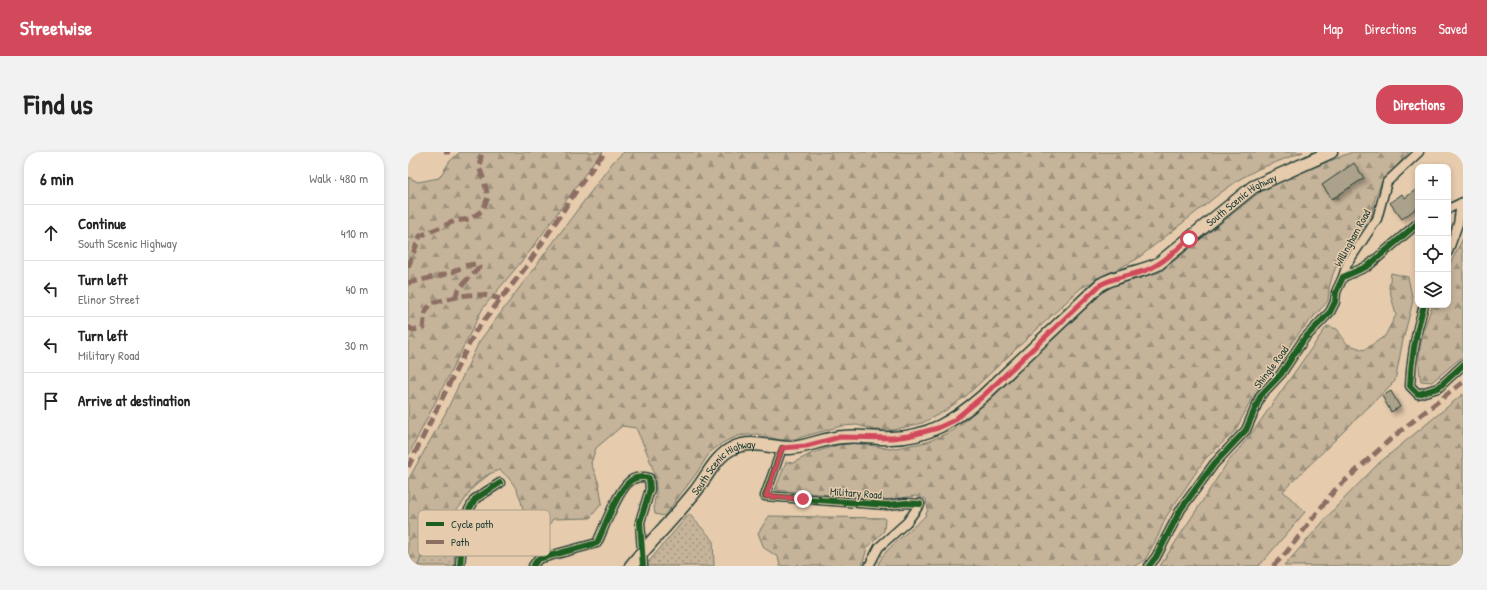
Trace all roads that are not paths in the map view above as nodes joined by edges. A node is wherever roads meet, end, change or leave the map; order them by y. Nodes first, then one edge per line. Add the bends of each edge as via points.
1 (1331, 152) edge
2 (1419, 152) edge
3 (1462, 203) edge
4 (1451, 208) edge
5 (1415, 226) edge
6 (1451, 244) edge
7 (1343, 277) junction
8 (1423, 308) edge
9 (1463, 365) edge
10 (782, 448) junction
11 (500, 482) dead end
12 (469, 510) edge
13 (641, 554) junction
14 (461, 556) edge
15 (550, 556) edge
16 (550, 556) edge
17 (460, 566) edge
18 (533, 566) edge
19 (631, 566) edge
20 (643, 566) edge
21 (869, 566) edge
22 (1149, 566) edge

1 - 10 main road, South Scenic Highway via 1253,187 1158,264 1100,285 982,397 953,421 908,436 840,437 806,446
2 - 7 street, Willingham Road via 1388,182 1377,219 1347,264
3 - 4 street
3 - 6 street
5 - 7 street via 1368,266
7 - 22 street, Shingle Road via 1336,292 1336,302 1330,312 1304,339 1281,374 1261,395 1246,430 1214,464 1181,509
8 - 9 street via 1411,355 1410,386 1418,394 1438,388
10 - 13 main road, South Scenic Highway via 748,443 732,448 719,459 695,492
10 - 21 street, Military Road via 766,496 888,505 920,504 907,522 879,547
11 - 12 street via 475,499
13 - 15 street via 640,522 650,489 649,478 642,476 628,482 597,544
13 - 19 main road, South Scenic Highway
13 - 20 street
14 - 17 street
16 - 18 street via 538,559

